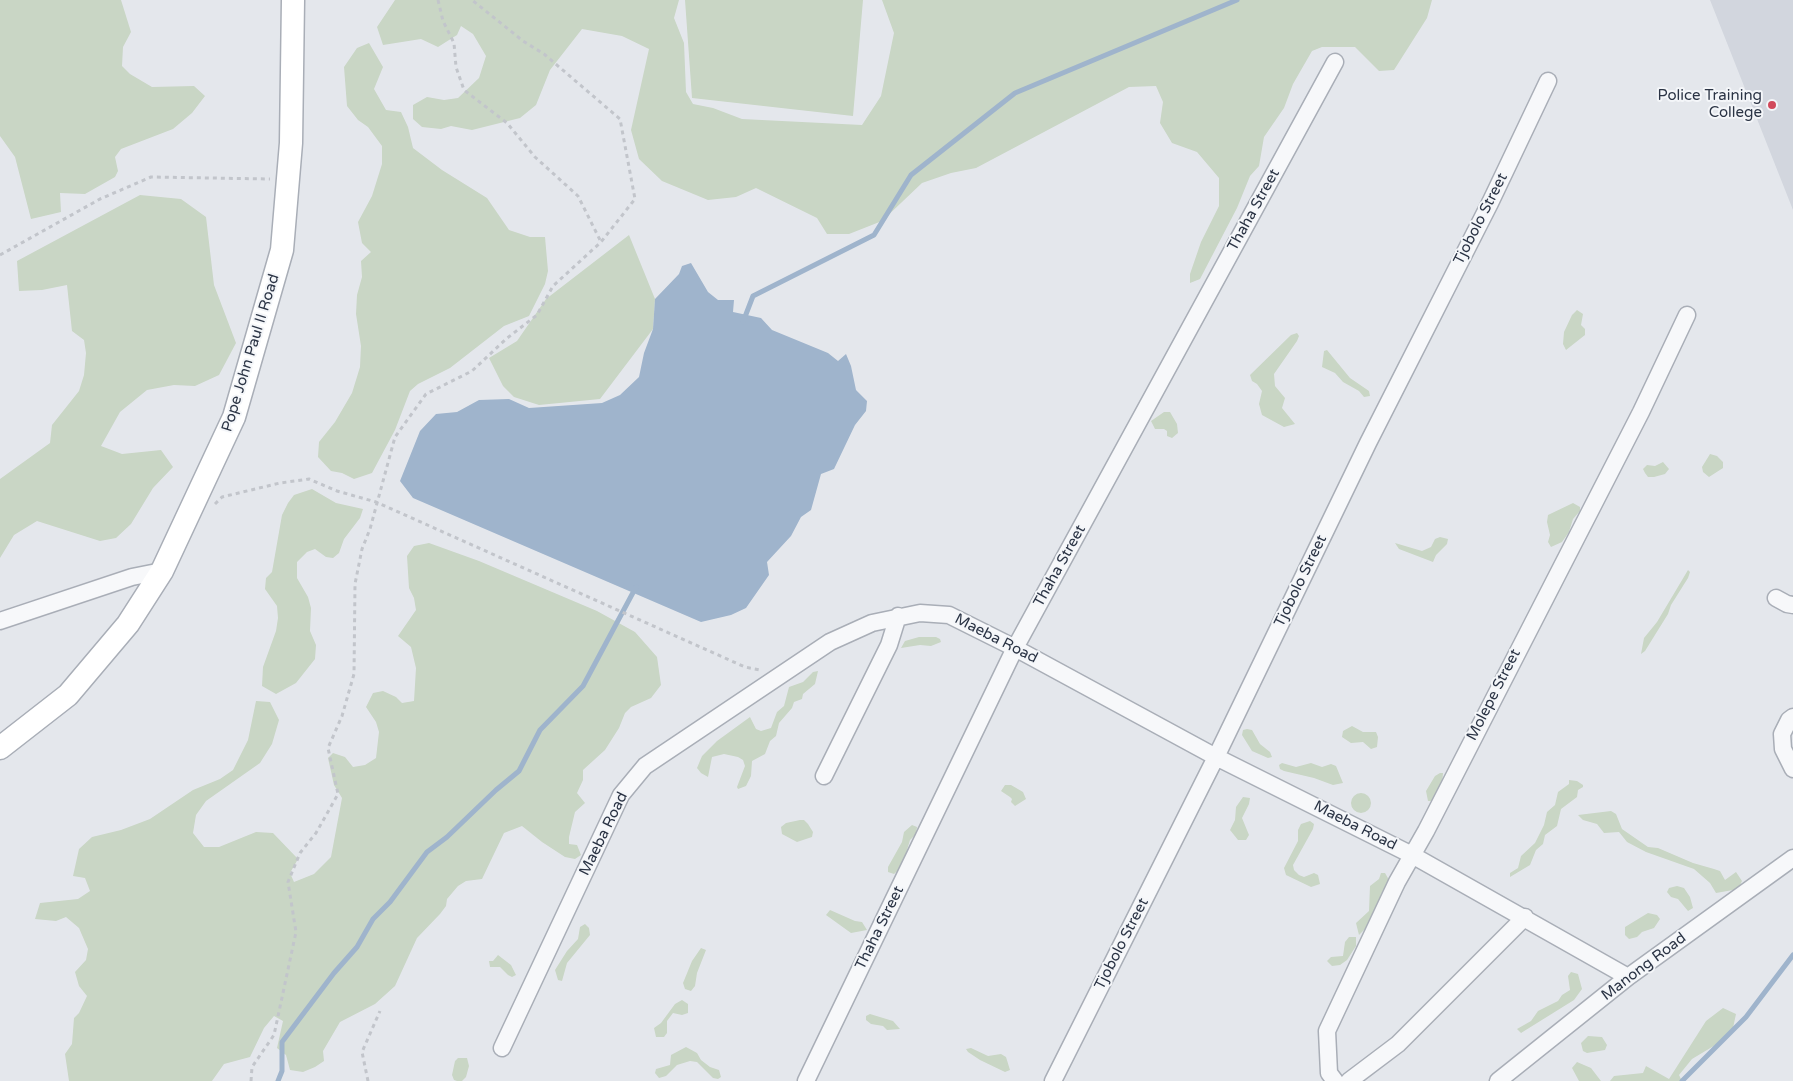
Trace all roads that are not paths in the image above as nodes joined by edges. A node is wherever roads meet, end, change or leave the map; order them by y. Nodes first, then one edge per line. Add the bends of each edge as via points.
1 (293, 0) edge
2 (1335, 62) dead end
3 (1548, 81) dead end
4 (1687, 315) dead end
5 (162, 571) junction
6 (1776, 598) dead end
7 (1793, 605) edge
8 (898, 616) junction
9 (0, 621) edge
10 (1015, 648) junction
11 (1793, 716) edge
12 (0, 748) edge
13 (1216, 757) junction
14 (1793, 769) edge
15 (824, 776) dead end
16 (1412, 855) junction
17 (1793, 858) edge
18 (1525, 917) junction
19 (1628, 978) junction
20 (502, 1048) dead end
21 (806, 1081) edge
22 (1053, 1081) edge
23 (1335, 1081) edge
24 (1349, 1081) edge
25 (1498, 1081) edge

1 - 5 main road, Pope John Paul II Road via 294,82 282,250 234,418
2 - 10 street, Thaha Street
3 - 13 street, Tjobolo Street
4 - 16 street, Molepe Street
5 - 9 street via 132,577
5 - 12 main road, Pope John Paul II Road via 128,624 68,695
6 - 7 street
8 - 10 street, Maeba Road via 920,612 949,615
8 - 15 street via 889,645
8 - 20 street, Maeba Road via 872,623 830,642 645,766 621,795
10 - 13 street, Maeba Road
10 - 21 street, Thaha Street
11 - 14 street via 1782,734 1783,749
13 - 16 street, Maeba Road
13 - 22 street, Tjobolo Street
16 - 18 street, Maeba Road
16 - 23 street, Molepe Street via 1327,1031 1329,1073
17 - 19 street, Manong Road
18 - 19 street, Maeba Road
18 - 24 street via 1398,1044
19 - 25 street, Manong Road

